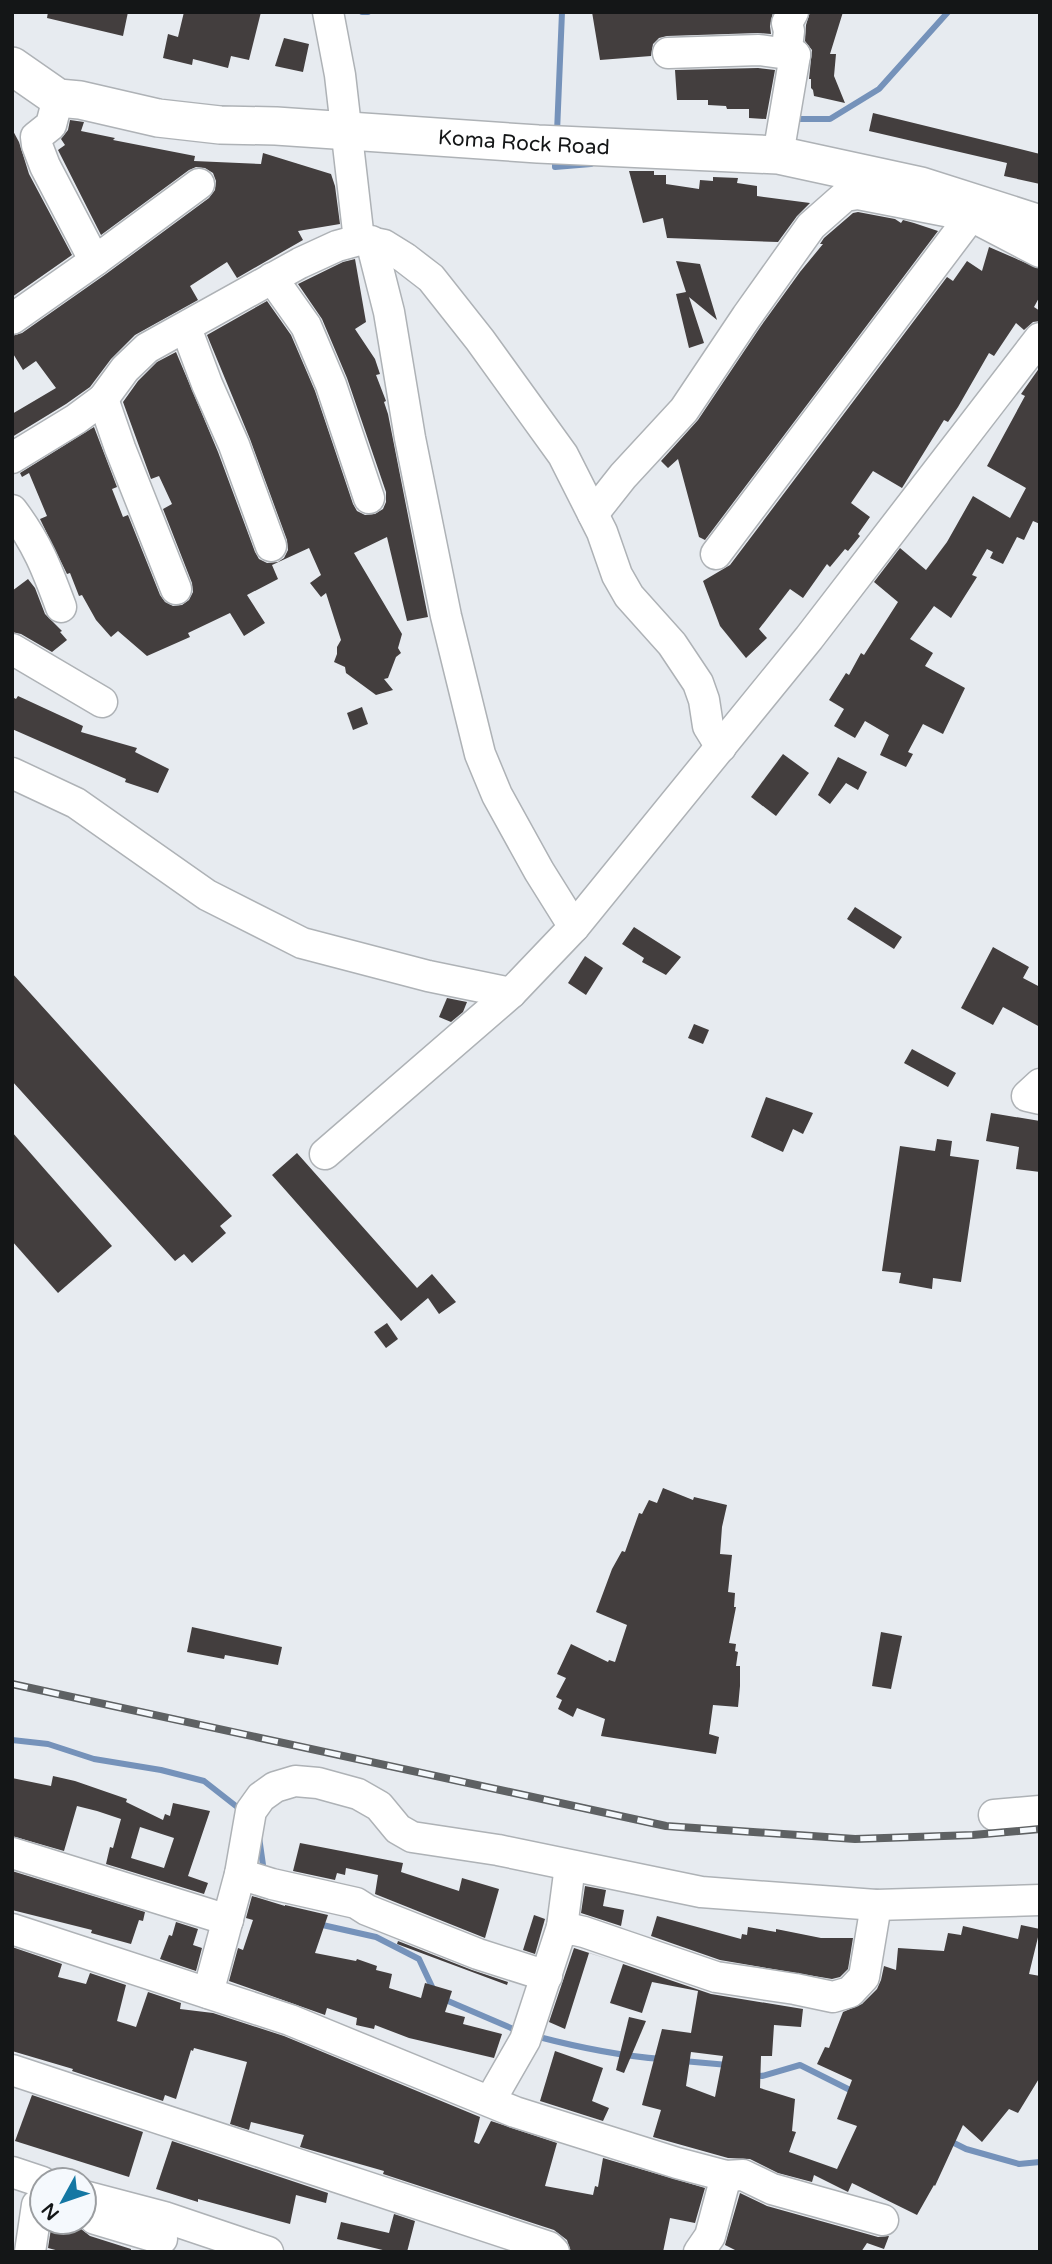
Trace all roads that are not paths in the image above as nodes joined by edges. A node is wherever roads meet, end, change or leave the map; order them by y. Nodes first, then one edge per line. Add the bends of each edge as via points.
1 (328, 12) edge
2 (793, 12) edge
3 (668, 54) dead end
4 (795, 55) junction
5 (12, 66) edge
6 (58, 98) junction
7 (347, 131) junction
8 (749, 154) junction
9 (199, 184) dead end
10 (976, 211) junction
11 (1040, 223) edge
12 (365, 241) junction
13 (1040, 252) edge
14 (96, 260) junction
15 (272, 278) junction
16 (12, 318) edge
17 (186, 328) junction
18 (1040, 338) edge
19 (103, 399) junction
20 (12, 458) edge
21 (369, 498) dead end
22 (12, 510) edge
23 (593, 514) junction
24 (271, 546) dead end
25 (716, 554) dead end
26 (176, 589) dead end
27 (61, 607) dead end
28 (12, 649) edge
29 (102, 702) dead end
30 (721, 747) junction
31 (12, 773) edge
32 (574, 927) junction
33 (511, 993) junction
34 (1040, 1084) edge
35 (1040, 1099) edge
36 (325, 1154) dead end
37 (1040, 1811) edge
38 (995, 1815) dead end
39 (12, 1853) edge
40 (570, 1866) junction
41 (240, 1874) junction
42 (1040, 1900) edge
43 (876, 1905) junction
44 (228, 1920) junction
45 (562, 1927) junction
46 (12, 1928) edge
47 (547, 1976) junction
48 (208, 1993) junction
49 (13, 2072) edge
50 (491, 2101) junction
51 (726, 2176) junction
52 (98, 2203) edge
53 (98, 2220) edge
54 (883, 2220) dead end
55 (162, 2236) edge
56 (268, 2252) edge
57 (554, 2252) edge
58 (699, 2252) edge

1 - 7 street
2 - 4 street via 787,23 787,48
3 - 4 street via 759,50
4 - 8 street
5 - 6 main road, Koma Rock Road
6 - 7 main road, Koma Rock Road via 158,118
6 - 14 street via 51,125 36,137 37,145 58,194
7 - 8 main road, Koma Rock Road
7 - 12 street
8 - 10 main road, Koma Rock Road via 909,183
9 - 14 street
10 - 11 main road, Koma Rock Road
10 - 13 street
10 - 23 street via 845,196 811,226 684,410
10 - 25 street
12 - 15 street via 337,246
12 - 23 street via 384,245 431,278 556,445
12 - 32 street via 389,312 446,617 480,754 504,807
14 - 16 street
15 - 17 street
15 - 21 street via 306,326
17 - 19 street via 136,356
17 - 24 street
18 - 30 street
19 - 20 street
19 - 26 street
22 - 27 street via 43,558
23 - 30 street via 629,596 673,644 698,682 708,726
28 - 29 street
30 - 32 street
31 - 33 street via 76,803 207,895 302,943
32 - 33 street
33 - 36 street
34 - 35 street via 1027,1096
37 - 38 street
39 - 44 street
40 - 41 street via 412,1837 398,1829 379,1806 358,1794 295,1781 268,1792 251,1811
40 - 43 street via 701,1892
40 - 45 street
41 - 44 street
41 - 47 street via 356,1903 478,1954
42 - 43 street
43 - 45 street via 864,1977 850,1992 832,1997 716,1977
44 - 48 street
45 - 47 street
46 - 48 street
47 - 50 street via 525,2040
48 - 50 street via 290,2020
49 - 57 street via 407,2199
50 - 51 street
51 - 54 street via 743,2175 772,2189
51 - 58 street via 710,2236
52 - 55 street
53 - 55 street
55 - 56 street

